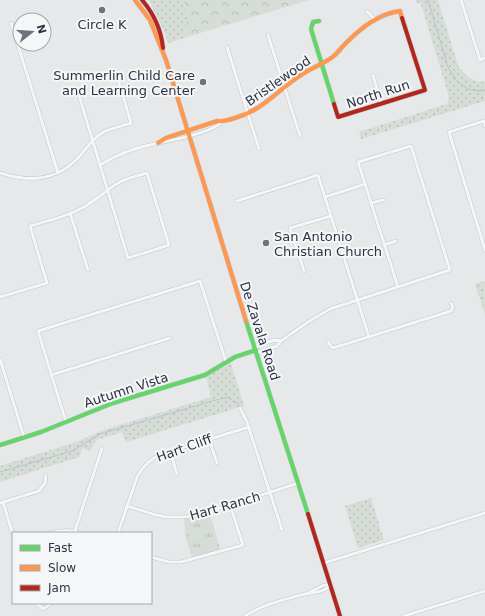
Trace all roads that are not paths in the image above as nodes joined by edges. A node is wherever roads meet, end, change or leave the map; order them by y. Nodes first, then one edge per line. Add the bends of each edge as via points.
1 (135, 0) edge
2 (142, 0) edge
3 (461, 0) edge
4 (368, 11) dead end
5 (375, 20) junction
6 (319, 21) dead end
7 (11, 23) dead end
8 (268, 35) dead end
9 (227, 47) dead end
10 (164, 52) junction
11 (485, 58) edge
12 (321, 63) junction
13 (373, 76) dead end
14 (118, 79) dead end
15 (284, 88) junction
16 (425, 90) joint
17 (78, 92) dead end
18 (381, 103) junction
19 (248, 114) junction
20 (222, 122) junction
21 (485, 126) edge
22 (187, 131) junction
23 (189, 136) junction
24 (300, 136) dead end
25 (92, 141) junction
26 (158, 143) junction
27 (259, 148) dead end
28 (100, 165) junction
29 (4, 169) dead end
30 (58, 173) junction
31 (1, 174) edge
32 (16, 178) junction
33 (15, 183) dead end
34 (365, 184) junction
35 (108, 190) junction
36 (325, 197) junction
37 (383, 200) dead end
38 (237, 201) dead end
39 (371, 203) junction
40 (70, 213) junction
41 (331, 216) junction
42 (396, 241) dead end
43 (384, 245) junction
44 (485, 250) edge
45 (88, 270) dead end
46 (304, 271) dead end
47 (398, 287) junction
48 (0, 297) edge
49 (357, 300) junction
50 (451, 303) dead end
51 (369, 337) junction
52 (170, 338) dead end
53 (281, 341) junction
54 (328, 342) dead end
55 (256, 350) junction
56 (0, 359) edge
57 (226, 362) junction
58 (51, 375) junction
59 (240, 408) dead end
60 (66, 422) junction
61 (248, 427) junction
62 (24, 437) junction
63 (209, 439) junction
64 (0, 445) edge
65 (102, 448) dead end
66 (170, 451) junction
67 (217, 463) dead end
68 (177, 474) dead end
69 (46, 475) dead end
70 (299, 484) junction
71 (270, 493) junction
72 (2, 503) edge
73 (230, 505) junction
74 (127, 506) junction
75 (485, 513) edge
76 (282, 530) dead end
77 (75, 531) junction
78 (12, 532) edge
79 (53, 532) edge
80 (78, 532) edge
81 (118, 532) edge
82 (152, 557) edge
83 (161, 561) junction
84 (324, 563) junction
85 (160, 565) dead end
86 (331, 585) junction
87 (485, 591) edge
88 (304, 594) junction
89 (37, 604) edge
90 (50, 604) edge
91 (245, 616) edge
92 (340, 616) edge
93 (404, 616) edge

1 - 10 street, De Zavala Road via 150,20
2 - 10 street, De Zavala Road via 159,26
3 - 11 street via 480,60
4 - 5 street
5 - 12 street, Bristlewood via 335,55
5 - 16 street, Bristlewood via 387,13 400,11
6 - 12 street via 313,22 311,29
7 - 30 street
8 - 15 street
9 - 19 street
10 - 22 street, De Zavala Road
12 - 15 street, Bristlewood
12 - 18 street, North Run via 338,117
13 - 18 street
14 - 25 street via 132,123 105,131
15 - 19 street, Bristlewood
15 - 24 street
16 - 18 street, North Run
17 - 25 street
19 - 20 street, Bristlewood
19 - 27 street
20 - 22 street, Bristlewood via 217,121
20 - 23 street, Bristlewood via 218,126
21 - 44 street via 484,121 449,132
22 - 23 street, De Zavala Road
22 - 26 street, Bristlewood
23 - 26 street, Bristlewood
23 - 55 street, De Zavala Road
25 - 28 street
25 - 30 street via 75,161
26 - 28 street, Bristlewood via 115,156
28 - 35 street
29 - 31 street
30 - 32 street via 38,179
31 - 32 street
32 - 33 street
34 - 36 street
34 - 39 street
34 - 47 street, Autumn Vista via 358,162 411,146 450,270
35 - 35 street via 128,258 169,245 147,173 123,181
35 - 40 street
36 - 38 street via 318,175
36 - 41 street
37 - 39 street
39 - 43 street
40 - 45 street
40 - 48 street via 30,226 47,283
41 - 46 street via 290,228
41 - 49 street
42 - 43 street
43 - 47 street
47 - 49 street, Autumn Vista
49 - 51 street
49 - 53 street, Autumn Vista via 324,312
50 - 51 street via 452,311
51 - 54 street via 333,348
52 - 58 street
53 - 55 street, Autumn Vista via 277,346 260,352
53 - 55 street, Autumn Vista via 275,340 258,345
55 - 57 street, Autumn Vista
55 - 70 street, De Zavala Road
56 - 62 street
57 - 58 street via 200,281 38,331
57 - 60 street, Autumn Vista via 205,375 113,403
58 - 60 street
59 - 61 street
60 - 62 street, Autumn Vista
61 - 63 street, Hart Cliff
61 - 71 street
62 - 64 street, Autumn Vista
63 - 66 street, Hart Cliff
63 - 67 street
65 - 77 street
66 - 68 street
66 - 74 street, Hart Cliff via 153,458 142,468
69 - 72 street via 46,483 39,491
70 - 71 street, Hart Ranch
70 - 84 street, De Zavala Road
71 - 73 street, Hart Ranch
71 - 76 street
72 - 78 street
73 - 74 street, Hart Ranch via 194,516 175,517 156,515
73 - 83 street via 243,544 186,562
74 - 81 street, Hart Cliff
75 - 84 street
77 - 79 street
77 - 80 street
82 - 83 street
83 - 85 street
84 - 86 street, De Zavala Road
86 - 88 street via 324,585
86 - 88 street via 325,590
86 - 92 street, De Zavala Road
87 - 93 street
88 - 91 street via 257,609
89 - 90 street via 42,609

